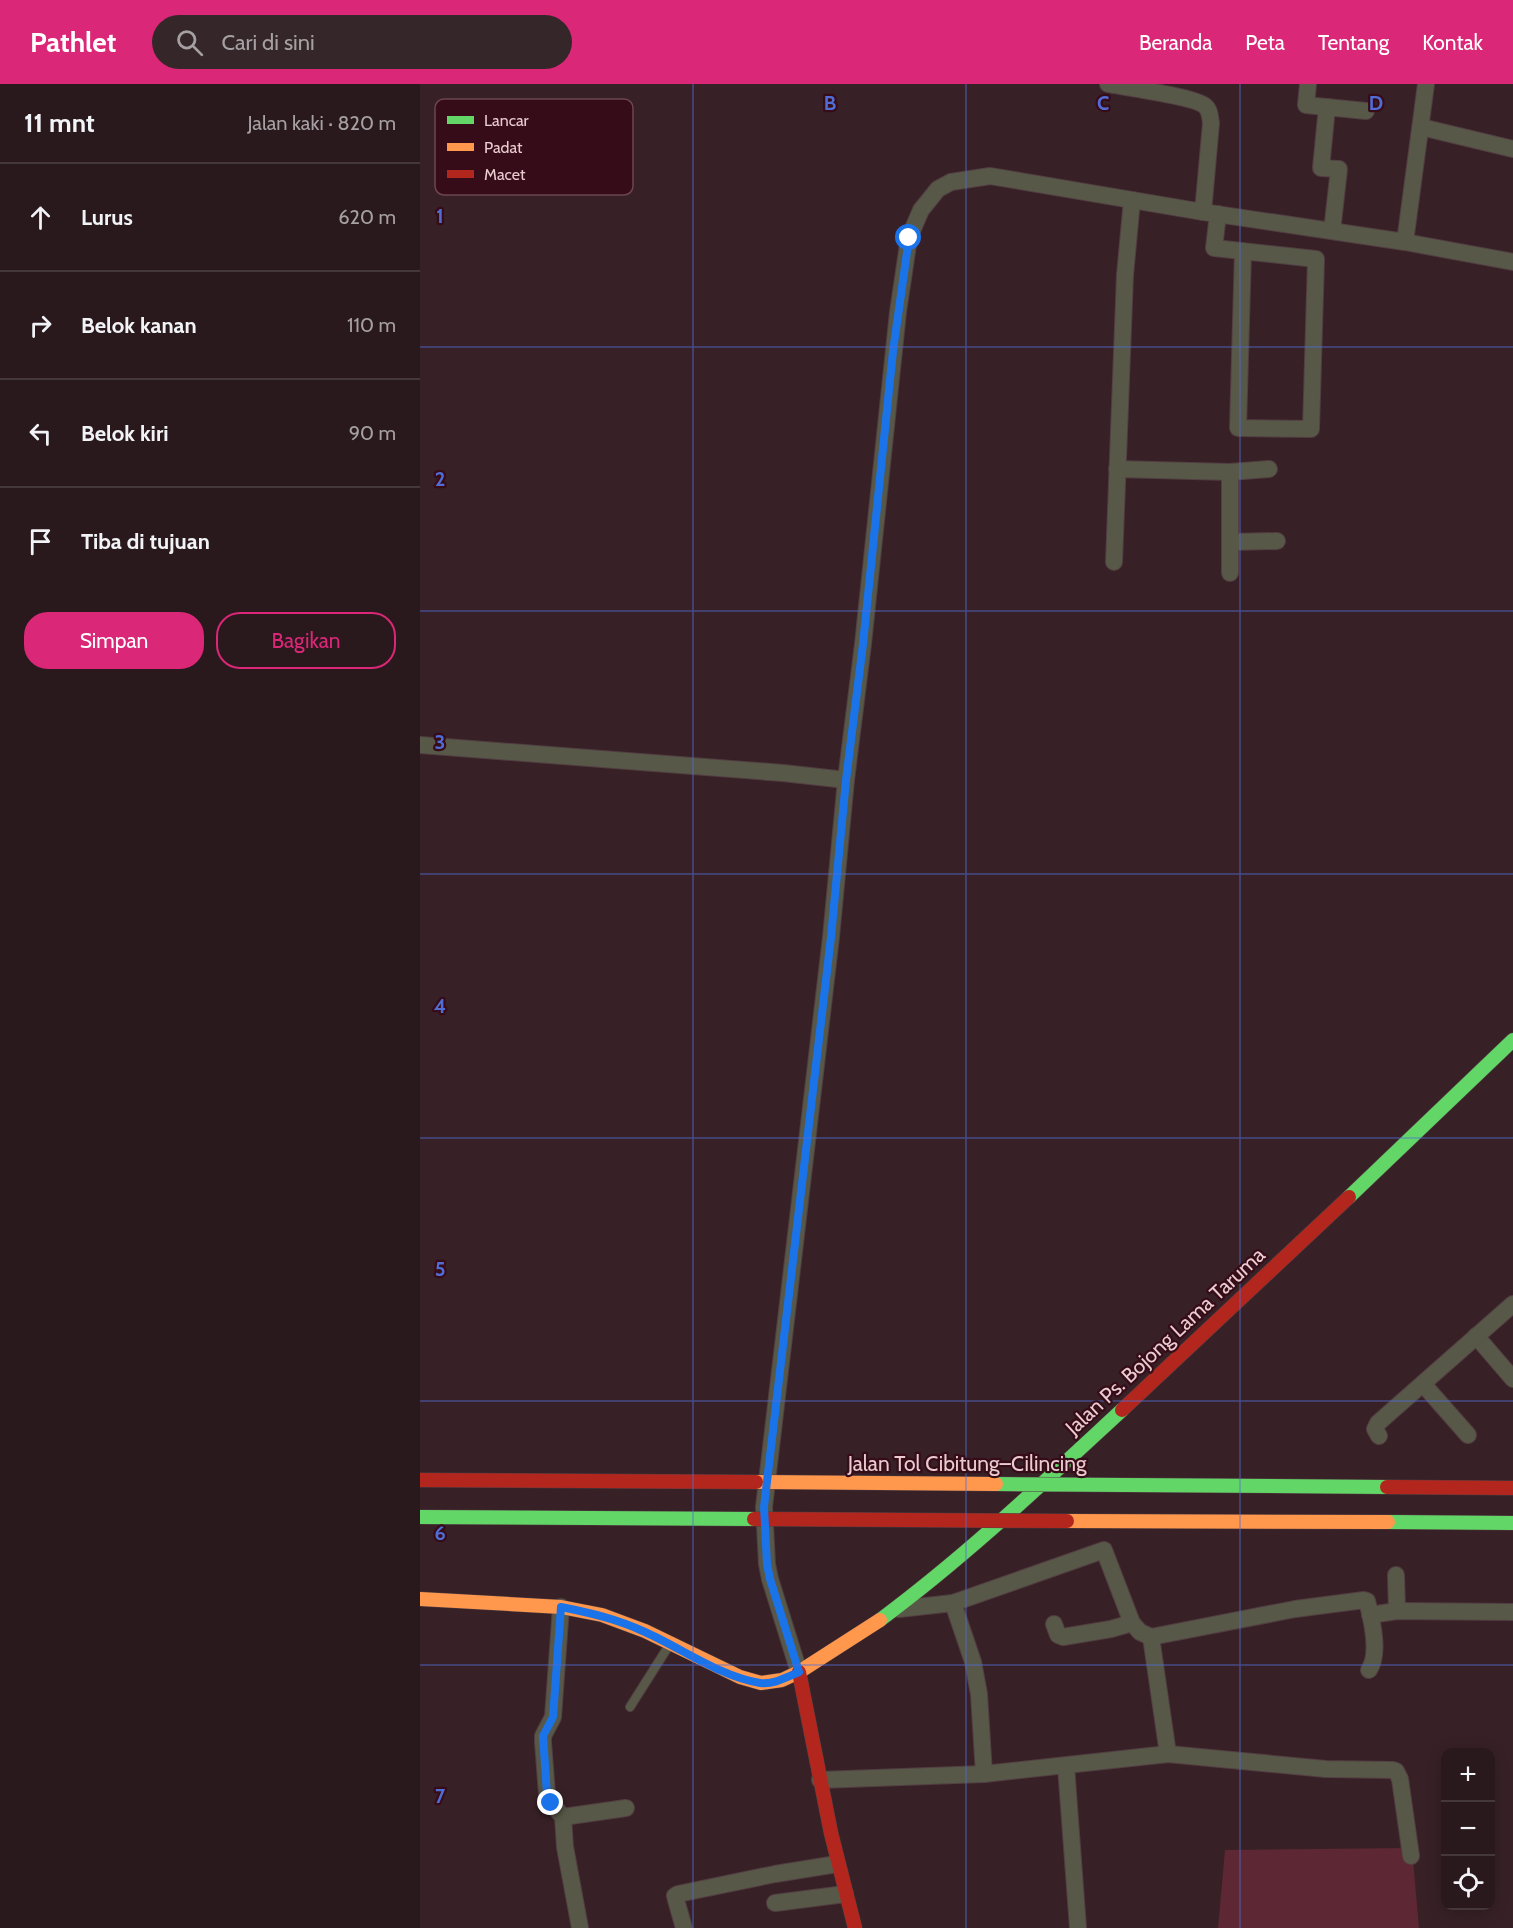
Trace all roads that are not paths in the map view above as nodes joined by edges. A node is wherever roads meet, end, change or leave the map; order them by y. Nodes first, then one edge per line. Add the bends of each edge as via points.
1 (1108, 84) edge
2 (1308, 84) edge
3 (1426, 84) edge
4 (1327, 107) junction
5 (1366, 111) dead end
6 (1421, 127) junction
7 (1513, 149) edge
8 (1132, 200) junction
9 (1210, 213) junction
10 (1332, 231) junction
11 (1405, 242) junction
12 (1243, 251) junction
13 (1513, 262) edge
14 (1117, 469) junction
15 (1269, 470) dead end
16 (1230, 472) junction
17 (1277, 540) dead end
18 (1230, 543) junction
19 (1114, 562) dead end
20 (1230, 573) dead end
21 (420, 746) edge
22 (846, 780) junction
23 (1513, 1040) edge
24 (1513, 1304) edge
25 (1476, 1336) junction
26 (1513, 1379) edge
27 (1423, 1384) junction
28 (1468, 1435) dead end
29 (1379, 1436) dead end
30 (420, 1480) edge
31 (1513, 1488) edge
32 (420, 1517) edge
33 (1513, 1523) edge
34 (1396, 1575) dead end
35 (420, 1599) edge
36 (953, 1603) junction
37 (561, 1607) junction
38 (896, 1609) junction
39 (1397, 1611) junction
40 (1513, 1612) edge
41 (1370, 1615) junction
42 (1132, 1623) junction
43 (1054, 1624) dead end
44 (1151, 1637) junction
45 (670, 1644) junction
46 (1369, 1670) dead end
47 (799, 1672) junction
48 (630, 1707) dead end
49 (1168, 1754) junction
50 (1066, 1766) junction
51 (984, 1774) junction
52 (820, 1780) junction
53 (626, 1808) dead end
54 (563, 1817) junction
55 (1412, 1856) dead end
56 (837, 1864) junction
57 (845, 1894) junction
58 (775, 1903) dead end
59 (580, 1928) edge
60 (684, 1928) edge
61 (855, 1928) edge
62 (1078, 1928) edge

1 - 9 street via 1191,99 1208,109
2 - 4 street via 1306,105
3 - 6 street
4 - 5 street
4 - 10 street via 1321,168 1339,169
6 - 7 street
6 - 11 street
8 - 9 street
8 - 14 street
8 - 22 street via 990,176 951,182 938,189 921,210 909,238 903,273
9 - 10 street
9 - 12 street via 1214,248
10 - 11 street
11 - 13 street
12 - 12 street via 1316,259 1311,429 1238,428
14 - 16 street
14 - 19 street
15 - 16 street
16 - 18 street
17 - 18 street
18 - 20 street
21 - 22 street
22 - 47 street via 764,1507 769,1571
23 - 38 main road, Jalan Ps. Bojong Lama Taruma via 1172,1366 981,1540
24 - 25 street
25 - 26 street
25 - 27 street
27 - 28 street
27 - 29 street via 1377,1423
30 - 31 main road, Jalan Tol Cibitung–Cilincing, bridge
32 - 33 main road, bridge
34 - 39 street
35 - 37 main road, Jalan Ps. Bojong Lama Taruma
36 - 38 street
36 - 42 street via 1104,1550
36 - 51 street via 979,1694
37 - 45 main road, Jalan Ps. Bojong Lama Taruma via 602,1615
37 - 54 street via 553,1717 543,1742 547,1794
38 - 47 main road, Jalan Ps. Bojong Lama Taruma
39 - 40 street
39 - 41 street
41 - 44 street via 1367,1601 1351,1601
41 - 46 street via 1375,1658
42 - 43 street via 1063,1637
42 - 44 street
44 - 49 street
45 - 47 main road, Jalan Ps. Bojong Lama Taruma via 717,1668 761,1683
45 - 48 lane
47 - 52 main road
49 - 50 street
49 - 55 street via 1326,1769 1396,1771
50 - 51 street
50 - 62 street
51 - 52 street
52 - 56 main road
53 - 54 street
54 - 59 street
56 - 57 main road
56 - 60 street via 678,1894 675,1896
57 - 58 street
57 - 61 main road

